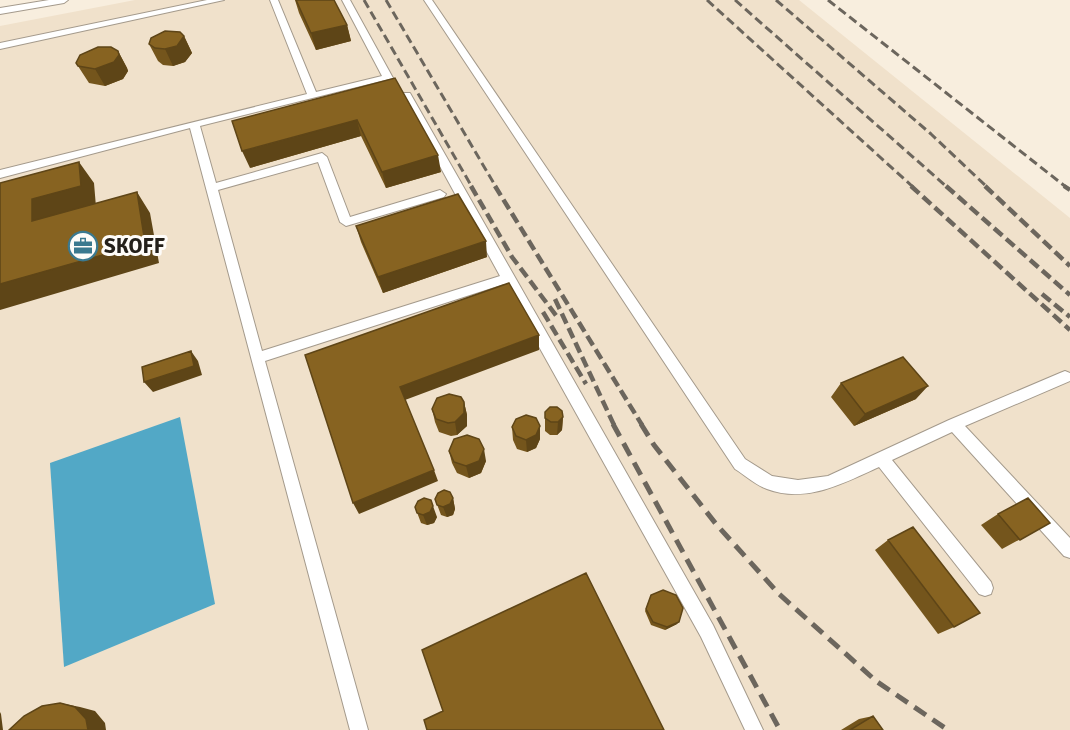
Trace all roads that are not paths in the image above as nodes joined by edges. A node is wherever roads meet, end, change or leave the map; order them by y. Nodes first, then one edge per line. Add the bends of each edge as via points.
1 (64, 0) edge
2 (220, 0) edge
3 (274, 0) edge
4 (346, 0) edge
5 (428, 0) edge
6 (0, 11) edge
7 (0, 46) edge
8 (406, 94) edge
9 (313, 96) junction
10 (194, 124) junction
11 (0, 174) edge
12 (212, 188) junction
13 (440, 194) dead end
14 (507, 278) junction
15 (258, 358) junction
16 (1065, 377) dead end
17 (954, 424) junction
18 (881, 458) junction
19 (1070, 550) edge
20 (985, 588) dead end
21 (359, 730) edge
22 (754, 730) edge

1 - 6 lane
2 - 7 lane
3 - 9 lane
4 - 9 lane via 388,78
5 - 18 lane via 740,464 769,483 798,487 829,483
8 - 14 lane
9 - 10 lane
10 - 11 lane
10 - 12 lane
12 - 13 lane via 322,157 346,222
12 - 15 lane
14 - 15 lane
14 - 22 lane via 707,631
15 - 21 lane
16 - 17 lane
17 - 18 lane
17 - 19 lane
18 - 20 lane

